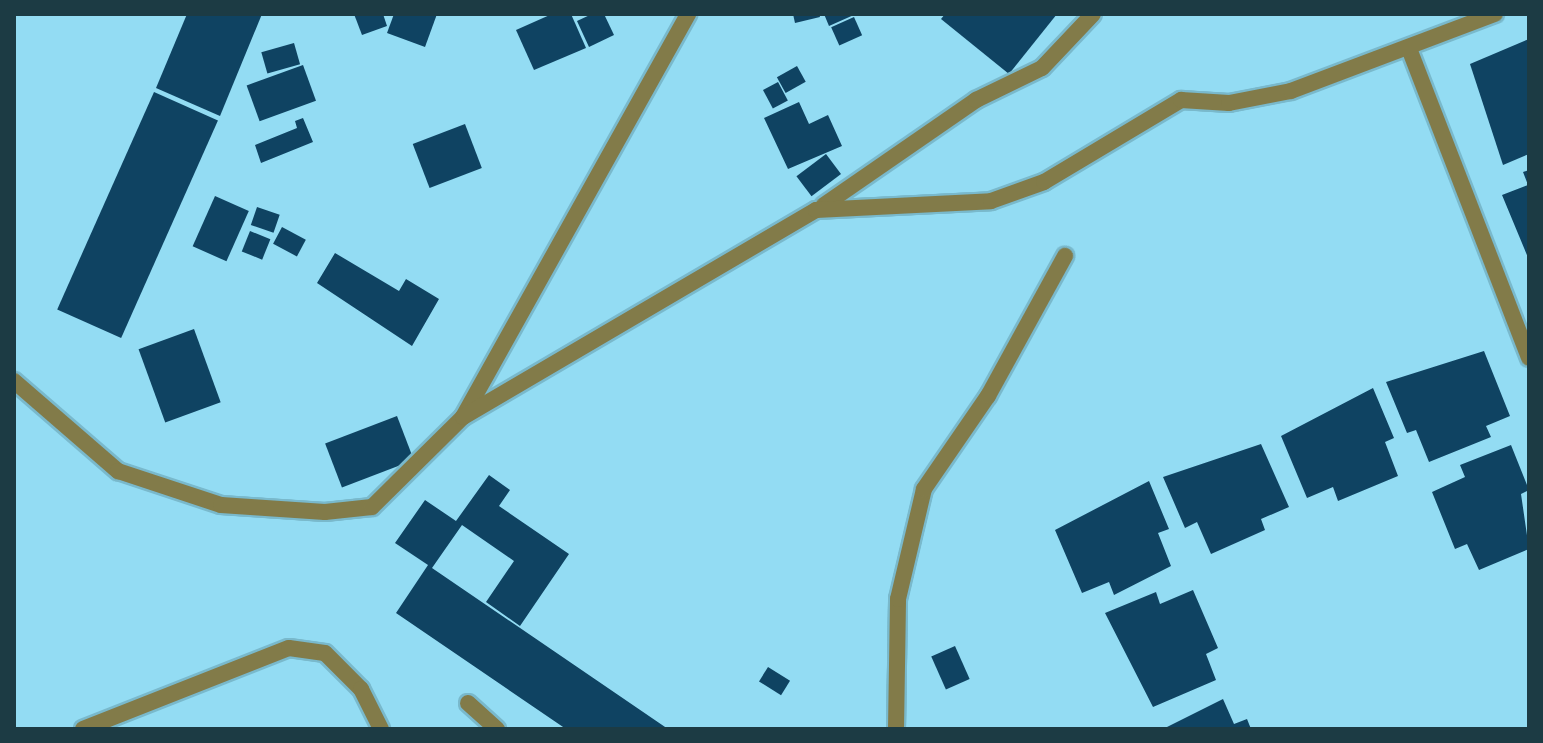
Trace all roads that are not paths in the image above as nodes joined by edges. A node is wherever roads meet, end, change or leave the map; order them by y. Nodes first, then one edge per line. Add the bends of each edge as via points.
1 (688, 14) edge
2 (1093, 14) edge
3 (1495, 14) edge
4 (1410, 51) junction
5 (816, 210) junction
6 (1065, 256) dead end
7 (1529, 358) edge
8 (14, 381) edge
9 (463, 417) junction
10 (468, 703) dead end
11 (83, 729) edge
12 (381, 729) edge
13 (497, 729) edge
14 (896, 729) edge

1 - 9 street
2 - 5 street via 1042,68 976,100
3 - 4 street
4 - 5 street via 1291,91 1229,103 1181,100 1044,182 991,201
4 - 7 street
5 - 9 street
6 - 14 street via 988,396 924,489 898,599
8 - 9 street via 118,471 221,505 325,512 372,507
10 - 13 street
11 - 12 street via 289,648 325,653 361,689

